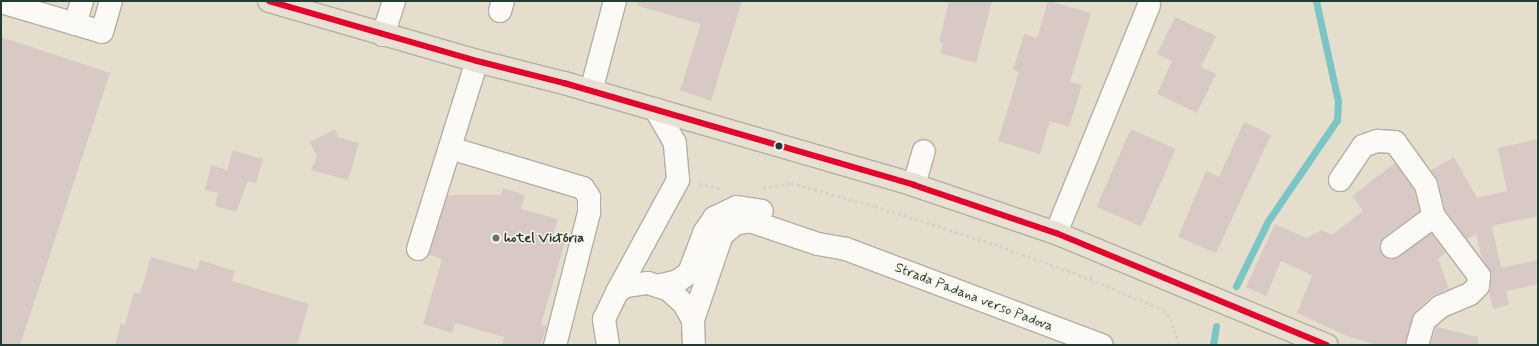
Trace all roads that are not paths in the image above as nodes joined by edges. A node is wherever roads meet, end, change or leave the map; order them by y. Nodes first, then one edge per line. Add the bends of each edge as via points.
1 (82, 1) edge
2 (111, 1) edge
3 (269, 1) edge
4 (394, 1) edge
5 (615, 1) edge
6 (1, 2) edge
7 (1149, 5) dead end
8 (75, 24) junction
9 (383, 35) junction
10 (477, 61) junction
11 (592, 91) junction
12 (655, 109) junction
13 (450, 148) junction
14 (924, 151) dead end
15 (1340, 180) dead end
16 (914, 185) junction
17 (1434, 216) junction
18 (1056, 233) junction
19 (1392, 247) dead end
20 (418, 249) dead end
21 (846, 249) junction
22 (658, 286) junction
23 (617, 292) junction
24 (604, 319) junction
25 (693, 320) junction
26 (555, 345) edge
27 (593, 345) edge
28 (608, 345) edge
29 (694, 345) edge
30 (1102, 345) edge
31 (1327, 345) edge
32 (1417, 345) edge

1 - 8 street
2 - 8 street via 102,32
3 - 9 main road
4 - 9 street
5 - 11 street
6 - 8 street
7 - 18 street
9 - 10 main road
10 - 11 main road
10 - 13 street
11 - 12 main road
12 - 16 main road
12 - 23 street via 675,143 678,180
13 - 20 street
13 - 26 street via 583,188 589,198 586,226
14 - 16 street
15 - 17 street via 1364,146 1377,141 1395,142 1426,185
16 - 18 main road
17 - 19 street
17 - 32 street via 1479,276 1478,286 1470,294 1440,307 1424,321
18 - 31 main road
21 - 22 street, Strada Padana verso Padova via 821,233 755,209 737,207 721,213 708,225 693,266 685,278
21 - 25 street, Strada Padana verso Padova via 818,244 759,223 735,224 719,239
21 - 30 street, Strada Padana verso Padova
22 - 23 street, Strada Padana verso Padova via 638,284
22 - 25 street, Strada Padana verso Padova via 668,290 684,304
23 - 24 street
24 - 27 street
24 - 28 street
25 - 29 street, Strada Padana verso Padova

